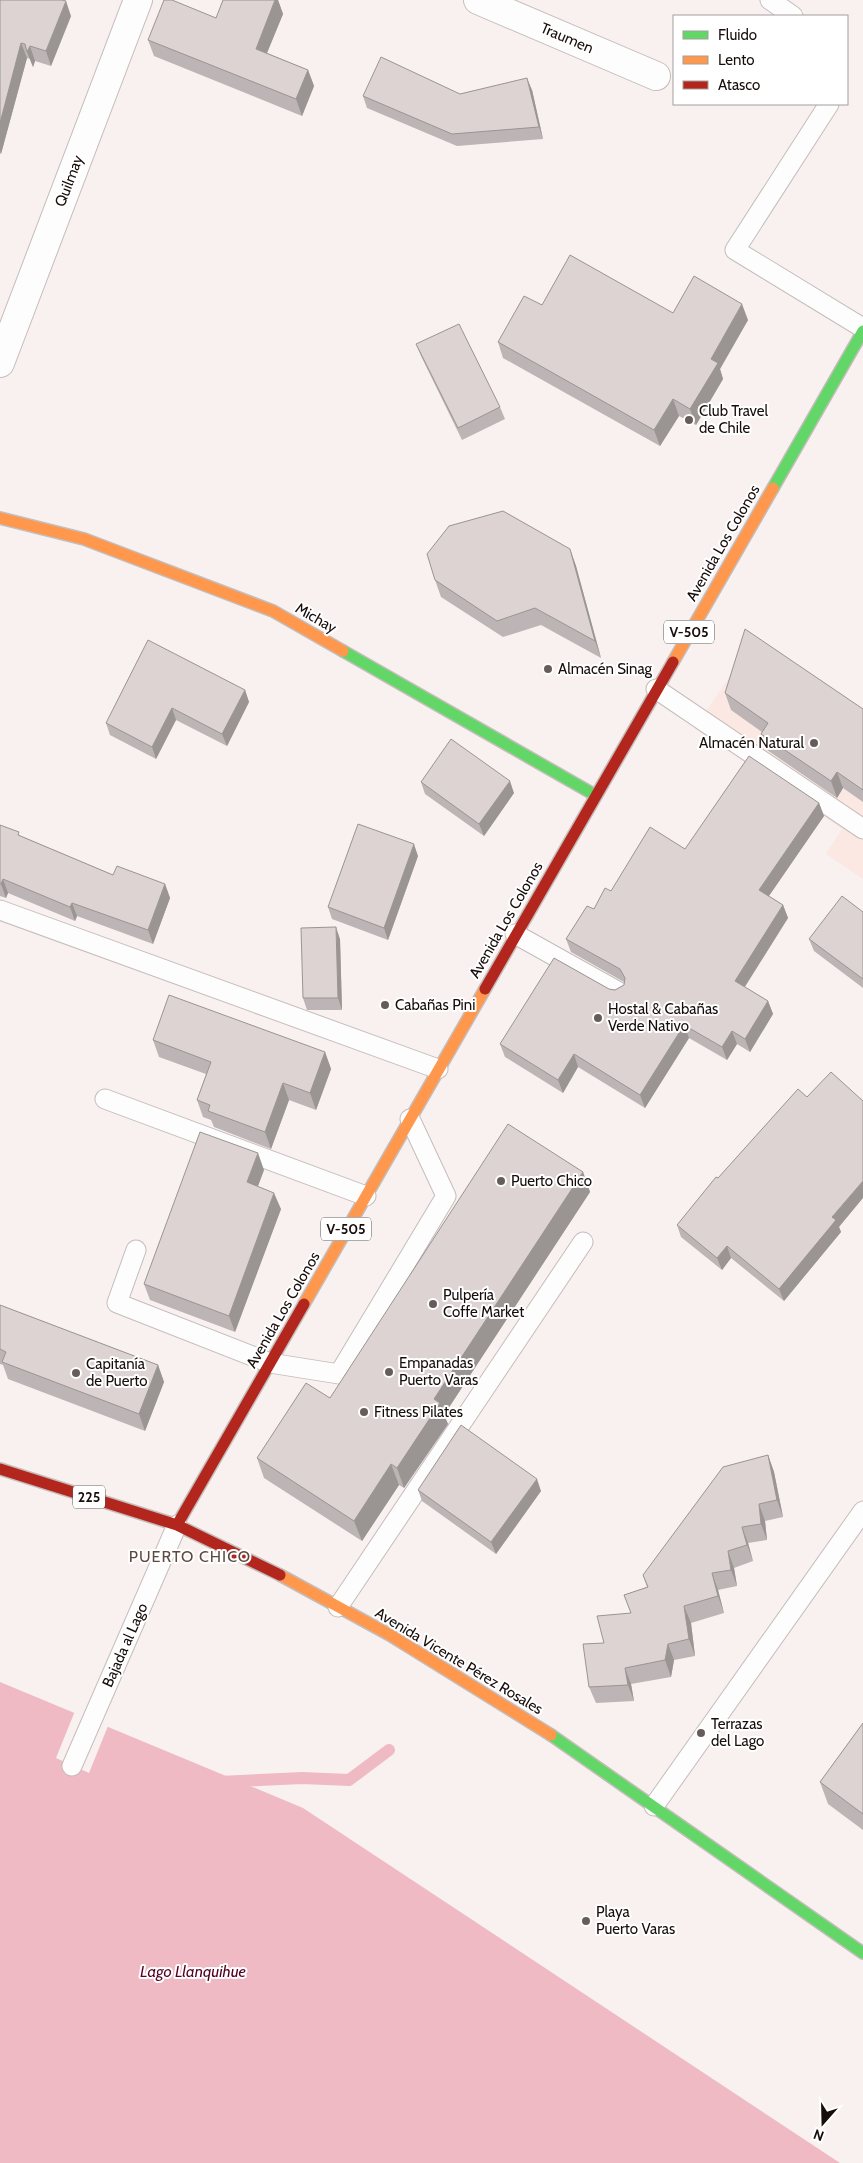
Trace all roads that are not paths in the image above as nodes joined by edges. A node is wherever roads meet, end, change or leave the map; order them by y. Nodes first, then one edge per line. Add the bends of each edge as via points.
1 (138, 0) edge
2 (478, 0) edge
3 (770, 0) edge
4 (792, 15) edge
5 (656, 76) dead end
6 (828, 105) edge
7 (863, 330) edge
8 (0, 363) edge
9 (0, 518) edge
10 (656, 689) junction
11 (595, 795) junction
12 (863, 829) edge
13 (0, 910) edge
14 (515, 934) junction
15 (620, 992) edge
16 (438, 1069) junction
17 (105, 1099) dead end
18 (410, 1119) junction
19 (366, 1196) junction
20 (583, 1242) dead end
21 (136, 1250) dead end
22 (270, 1363) junction
23 (0, 1469) edge
24 (863, 1511) edge
25 (178, 1525) junction
26 (338, 1607) junction
27 (72, 1766) dead end
28 (654, 1806) junction
29 (863, 1953) edge

1 - 8 street, Quilmay
2 - 5 street, Traumen
3 - 4 lane
6 - 7 lane via 735,250
7 - 10 main road, Avenida Los Colonos / V-505
9 - 11 main road, Michay via 84,539 273,610
10 - 11 main road, Avenida Los Colonos / V-505
10 - 12 lane
11 - 14 main road, Avenida Los Colonos / V-505
13 - 16 lane
14 - 15 lane
14 - 16 main road, Avenida Los Colonos / V-505
16 - 18 main road, Avenida Los Colonos / V-505
17 - 19 lane
18 - 19 main road, Avenida Los Colonos / V-505
18 - 22 lane via 446,1196 339,1374
19 - 22 main road, Avenida Los Colonos / V-505
20 - 26 lane
21 - 22 lane via 117,1303
22 - 25 main road, Avenida Los Colonos / V-505
23 - 25 main road, Avenida Vicente Pérez Rosales / 225
24 - 28 lane
25 - 26 main road, Avenida Vicente Pérez Rosales via 285,1577
25 - 27 lane, Bajada al Lago
26 - 28 main road, Avenida Vicente Pérez Rosales via 390,1634 480,1689
28 - 29 main road, Avenida Vicente Pérez Rosales

